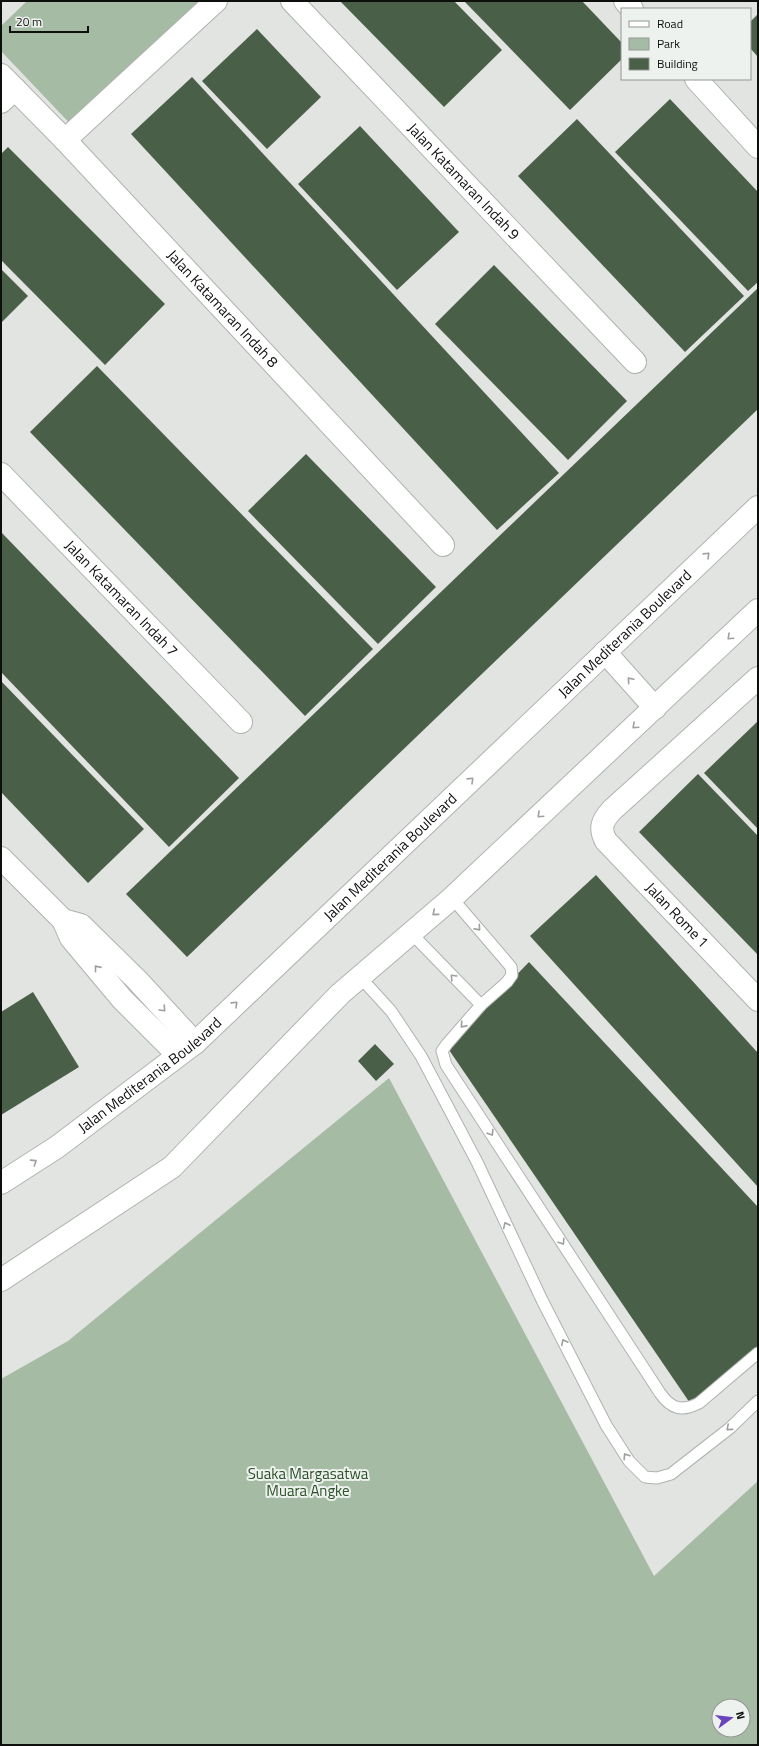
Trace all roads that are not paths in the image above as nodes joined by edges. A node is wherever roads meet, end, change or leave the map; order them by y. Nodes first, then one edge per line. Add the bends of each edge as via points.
1 (216, 1) edge
2 (292, 1) edge
3 (697, 80) edge
4 (6, 89) edge
5 (65, 140) junction
6 (758, 147) edge
7 (635, 362) dead end
8 (1, 474) edge
9 (758, 507) edge
10 (443, 545) dead end
11 (758, 610) edge
12 (605, 652) junction
13 (758, 678) edge
14 (655, 708) junction
15 (240, 722) dead end
16 (1, 858) edge
17 (452, 898) junction
18 (411, 933) junction
19 (360, 977) junction
20 (758, 1000) edge
21 (481, 1005) junction
22 (186, 1049) junction
23 (1, 1183) edge
24 (1, 1280) edge
25 (758, 1353) edge
26 (758, 1401) edge

1 - 5 street
2 - 7 street, Jalan Katamaran Indah 9
3 - 6 street
4 - 5 street, Jalan Katamaran Indah 8
5 - 10 street, Jalan Katamaran Indah 8
8 - 15 street, Jalan Katamaran Indah 7
12 -> 9 street, Jalan Mediterania Boulevard
11 -> 14 street
14 -> 12 street
22 -> 12 street, Jalan Mediterania Boulevard
13 - 20 street, Jalan Rome 1 via 612,810 601,827 606,841
14 -> 17 street
16 - 22 street via 63,920 71,938 122,999
17 -> 18 street
17 -> 21 lane via 511,967 512,975 507,982
18 - 19 street
21 -> 18 lane
19 - 24 street via 340,994 172,1167
26 -> 19 lane via 730,1428 671,1474 657,1478 645,1477 629,1461 606,1425 542,1300 477,1162 421,1056 391,1011
21 -> 25 lane via 442,1051 446,1065 666,1402 676,1407 689,1408 699,1403
23 -> 22 street, Jalan Mediterania Boulevard via 57,1146

